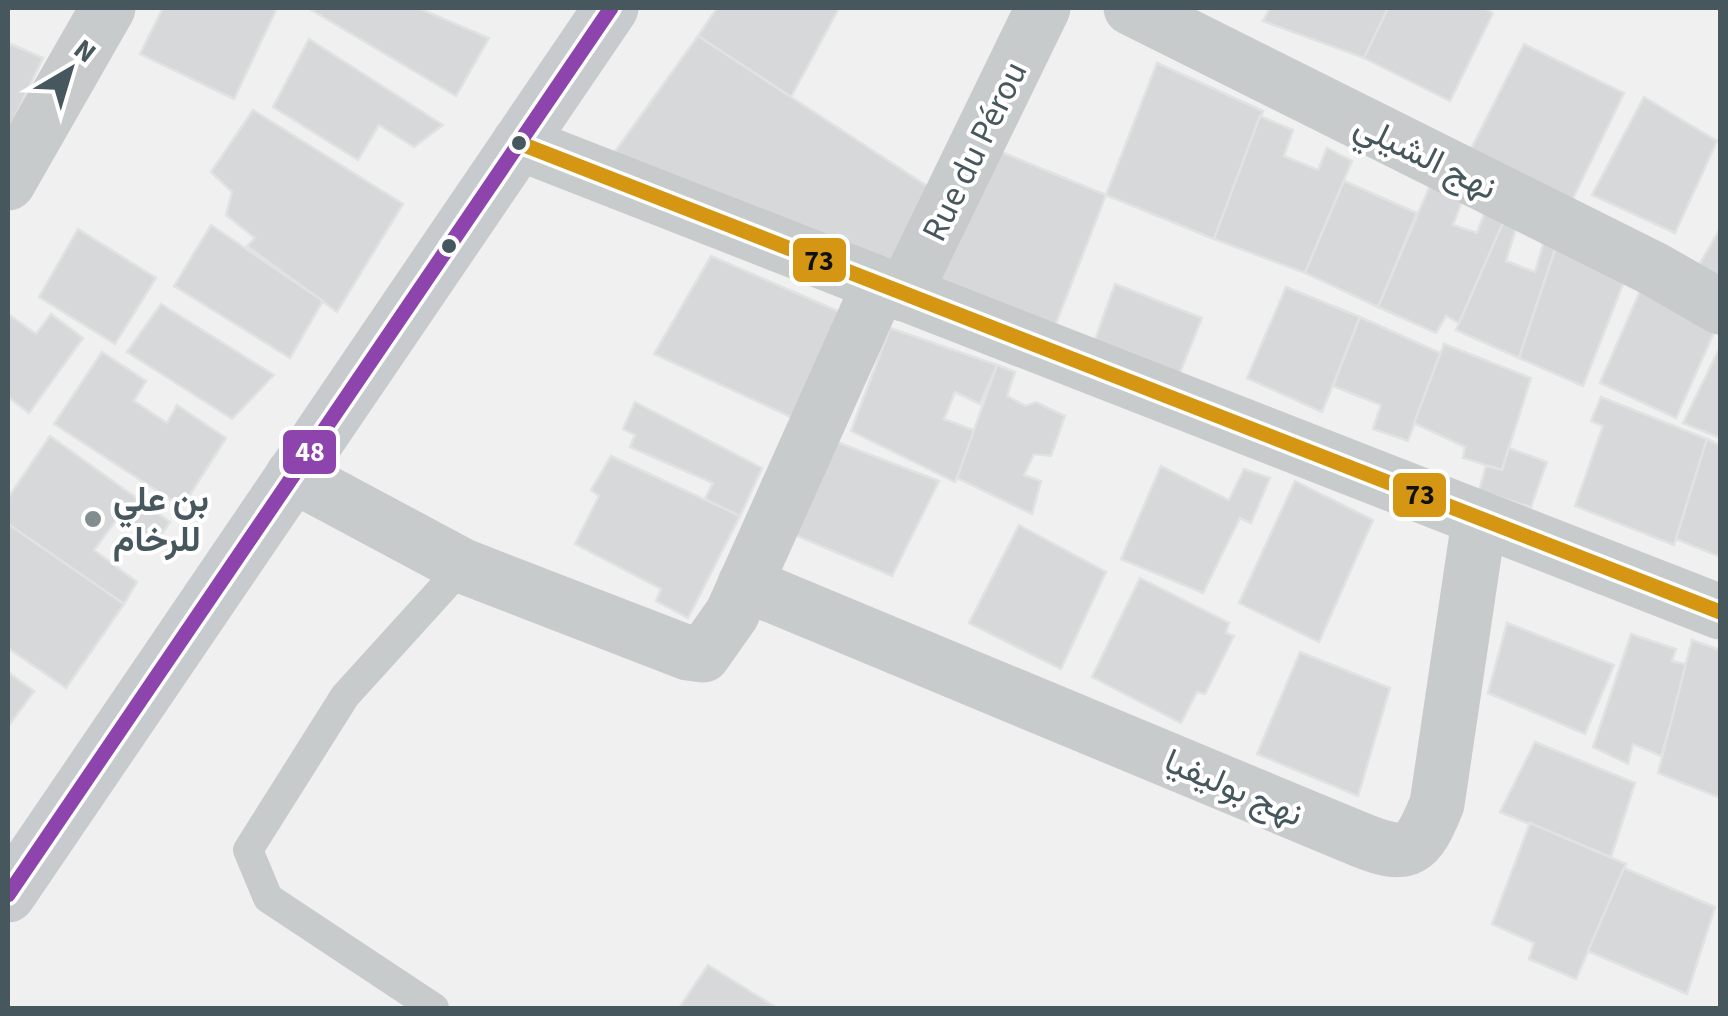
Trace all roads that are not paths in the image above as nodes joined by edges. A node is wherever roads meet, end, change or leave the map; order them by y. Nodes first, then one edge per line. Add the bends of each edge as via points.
1 (108, 8) edge
2 (611, 8) edge
3 (1043, 8) edge
4 (1131, 8) edge
5 (519, 143) junction
6 (8, 183) edge
7 (892, 290) junction
8 (1720, 308) edge
9 (292, 475) junction
10 (1479, 521) junction
11 (463, 566) junction
12 (745, 584) junction
13 (1720, 612) edge
14 (8, 895) edge
15 (434, 1008) edge

1 - 6 street
2 - 5 main road
3 - 7 street, Rue du Pérou
4 - 8 street, نهج الشيلي
5 - 7 street
5 - 9 main road
7 - 10 street
7 - 12 street, Rue du Pérou
9 - 11 street
9 - 14 main road
10 - 12 street, نهج بوليفيا via 1437,804 1423,839 1407,850 1361,840
10 - 13 street
11 - 12 street, Rue du Pérou via 703,655
11 - 15 lane via 345,696 248,850 268,898

